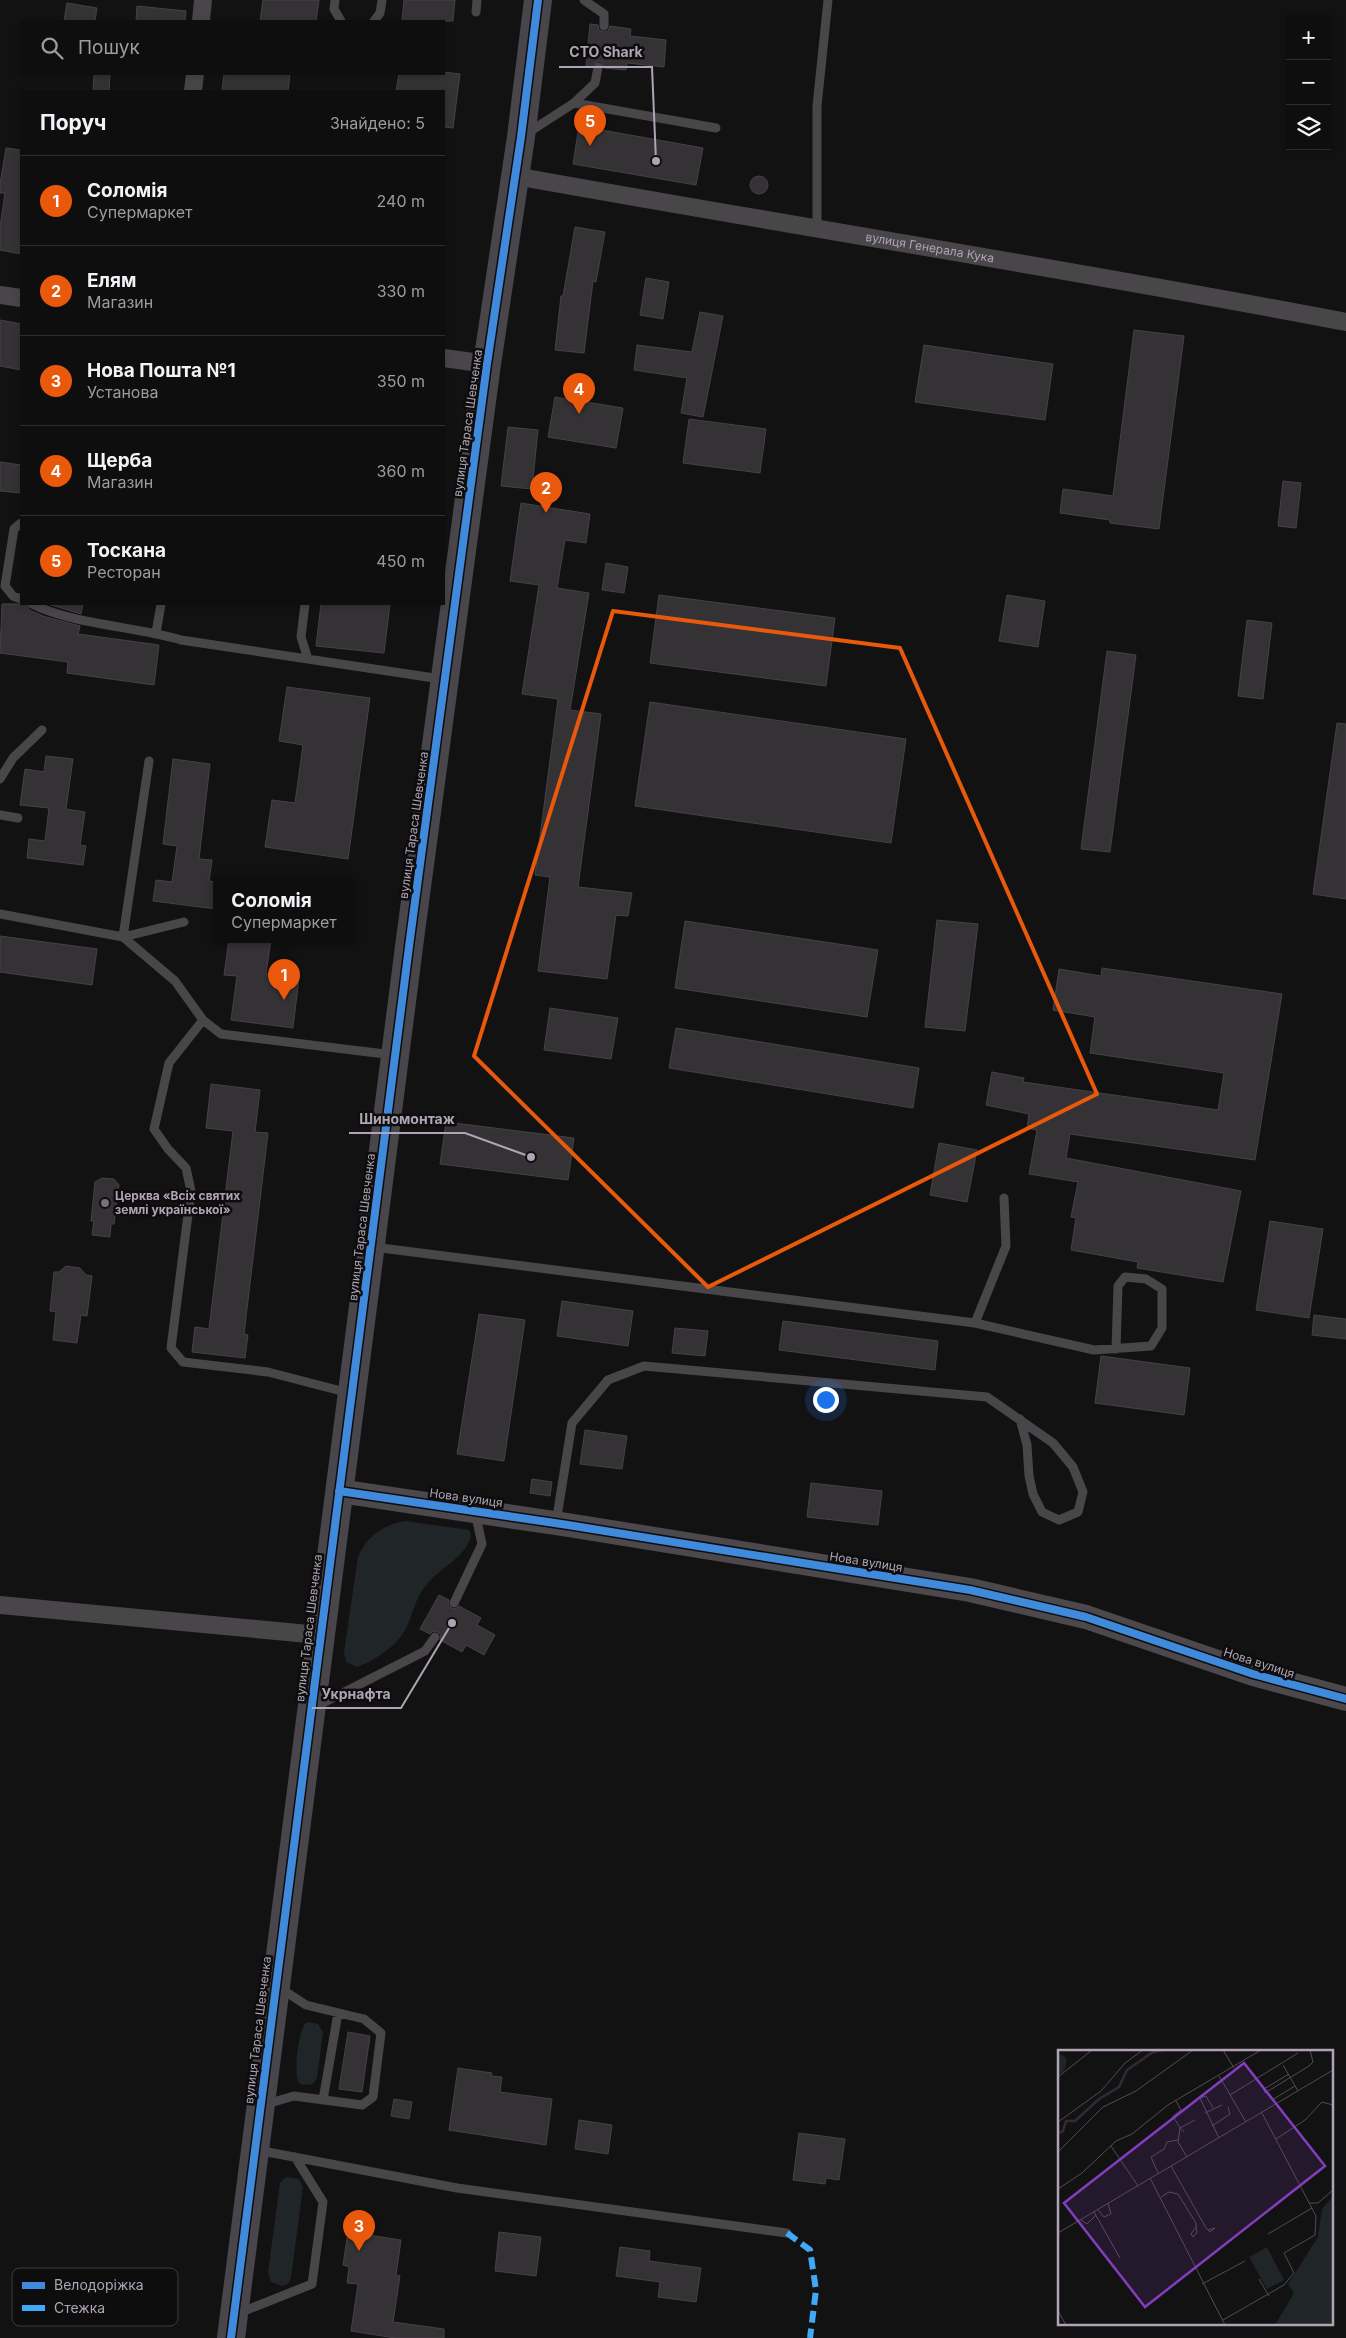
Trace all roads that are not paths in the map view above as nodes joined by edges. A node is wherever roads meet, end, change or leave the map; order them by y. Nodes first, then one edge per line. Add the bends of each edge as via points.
1 (203, 0) edge
2 (335, 0) edge
3 (382, 0) edge
4 (477, 0) edge
5 (538, 0) edge
6 (584, 0) edge
7 (828, 0) edge
8 (476, 12) dead end
9 (201, 20) edge
10 (340, 20) edge
11 (375, 20) edge
12 (604, 26) dead end
13 (598, 67) dead end
14 (195, 75) edge
15 (193, 90) edge
16 (574, 103) junction
17 (716, 128) dead end
18 (522, 137) junction
19 (515, 176) junction
20 (818, 230) junction
21 (0, 295) edge
22 (20, 298) edge
23 (1346, 322) edge
24 (445, 358) edge
25 (487, 364) junction
26 (20, 524) edge
27 (20, 599) edge
28 (34, 605) edge
29 (161, 605) edge
30 (305, 605) edge
31 (156, 632) junction
32 (308, 659) junction
33 (444, 679) junction
34 (42, 730) dead end
35 (149, 760) dead end
36 (0, 779) edge
37 (0, 816) edge
38 (18, 818) dead end
39 (0, 914) edge
40 (184, 922) dead end
41 (123, 937) junction
42 (204, 1020) junction
43 (396, 1056) junction
44 (1004, 1198) dead end
45 (371, 1247) junction
46 (976, 1323) junction
47 (1116, 1349) junction
48 (351, 1394) junction
49 (1020, 1419) junction
50 (339, 1491) junction
51 (475, 1511) junction
52 (556, 1523) junction
53 (454, 1603) dead end
54 (0, 1605) edge
55 (319, 1635) junction
56 (435, 1637) dead end
57 (1346, 1699) edge
58 (310, 1710) junction
59 (276, 1984) junction
60 (338, 2013) junction
61 (323, 2100) junction
62 (260, 2106) junction
63 (255, 2149) junction
64 (294, 2157) junction
65 (787, 2233) dead end
66 (232, 2326) edge

1 - 9 street
2 - 10 lane via 334,9
3 - 11 lane via 380,13
4 - 8 lane
5 - 18 main road, вулиця Тараса Шевченка
6 - 12 lane via 604,14
7 - 20 lane via 818,106
13 - 16 lane via 595,83
14 - 15 street
16 - 17 lane
16 - 18 lane
18 - 19 main road, вулиця Тараса Шевченка
19 - 20 street, вулиця Генерала Кука
19 - 25 main road, вулиця Тараса Шевченка
20 - 23 street, вулиця Генерала Кука via 1162,287
21 - 22 street
24 - 25 street
25 - 33 main road, вулиця Тараса Шевченка
26 - 27 lane via 14,529 5,586 12,596
28 - 31 lane via 49,612
29 - 31 lane
30 - 32 lane via 301,637
31 - 32 lane via 181,640
32 - 33 lane
33 - 43 main road, вулиця Тараса Шевченка
34 - 36 lane via 13,758
35 - 41 lane
37 - 38 lane
39 - 41 lane
40 - 41 lane
41 - 42 lane via 175,981
42 - 43 lane via 221,1034
42 - 48 lane via 170,1064 154,1129 186,1168 191,1192 171,1348 183,1362 268,1372
43 - 45 main road, вулиця Тараса Шевченка
44 - 46 lane via 1006,1246
45 - 46 lane
45 - 48 main road, вулиця Тараса Шевченка
46 - 47 lane via 1094,1350
47 - 47 lane via 1151,1346 1162,1328 1162,1289 1146,1279 1125,1277 1118,1286
48 - 50 main road, вулиця Тараса Шевченка
49 - 49 lane via 1053,1443 1073,1467 1084,1492 1078,1512 1059,1520 1042,1512 1033,1494
49 - 52 lane via 986,1397 644,1366 608,1380 572,1423
50 - 51 street, Нова вулиця
50 - 55 main road, вулиця Тараса Шевченка
51 - 52 street, Нова вулиця
51 - 53 lane via 482,1544
52 - 57 street, Нова вулиця via 970,1590 1086,1617 1252,1674
54 - 55 street
55 - 58 main road, вулиця Тараса Шевченка
56 - 58 lane via 425,1651
58 - 59 main road, вулиця Тараса Шевченка
59 - 60 lane via 306,2006
59 - 62 main road, вулиця Тараса Шевченка
60 - 61 lane
60 - 61 lane via 364,2019 381,2033 373,2097 362,2104
61 - 62 lane via 294,2096
62 - 63 main road, вулиця Тараса Шевченка
63 - 64 lane
63 - 66 main road, вулиця Тараса Шевченка
64 - 65 lane via 457,2188
64 - 66 lane via 323,2202 312,2284

